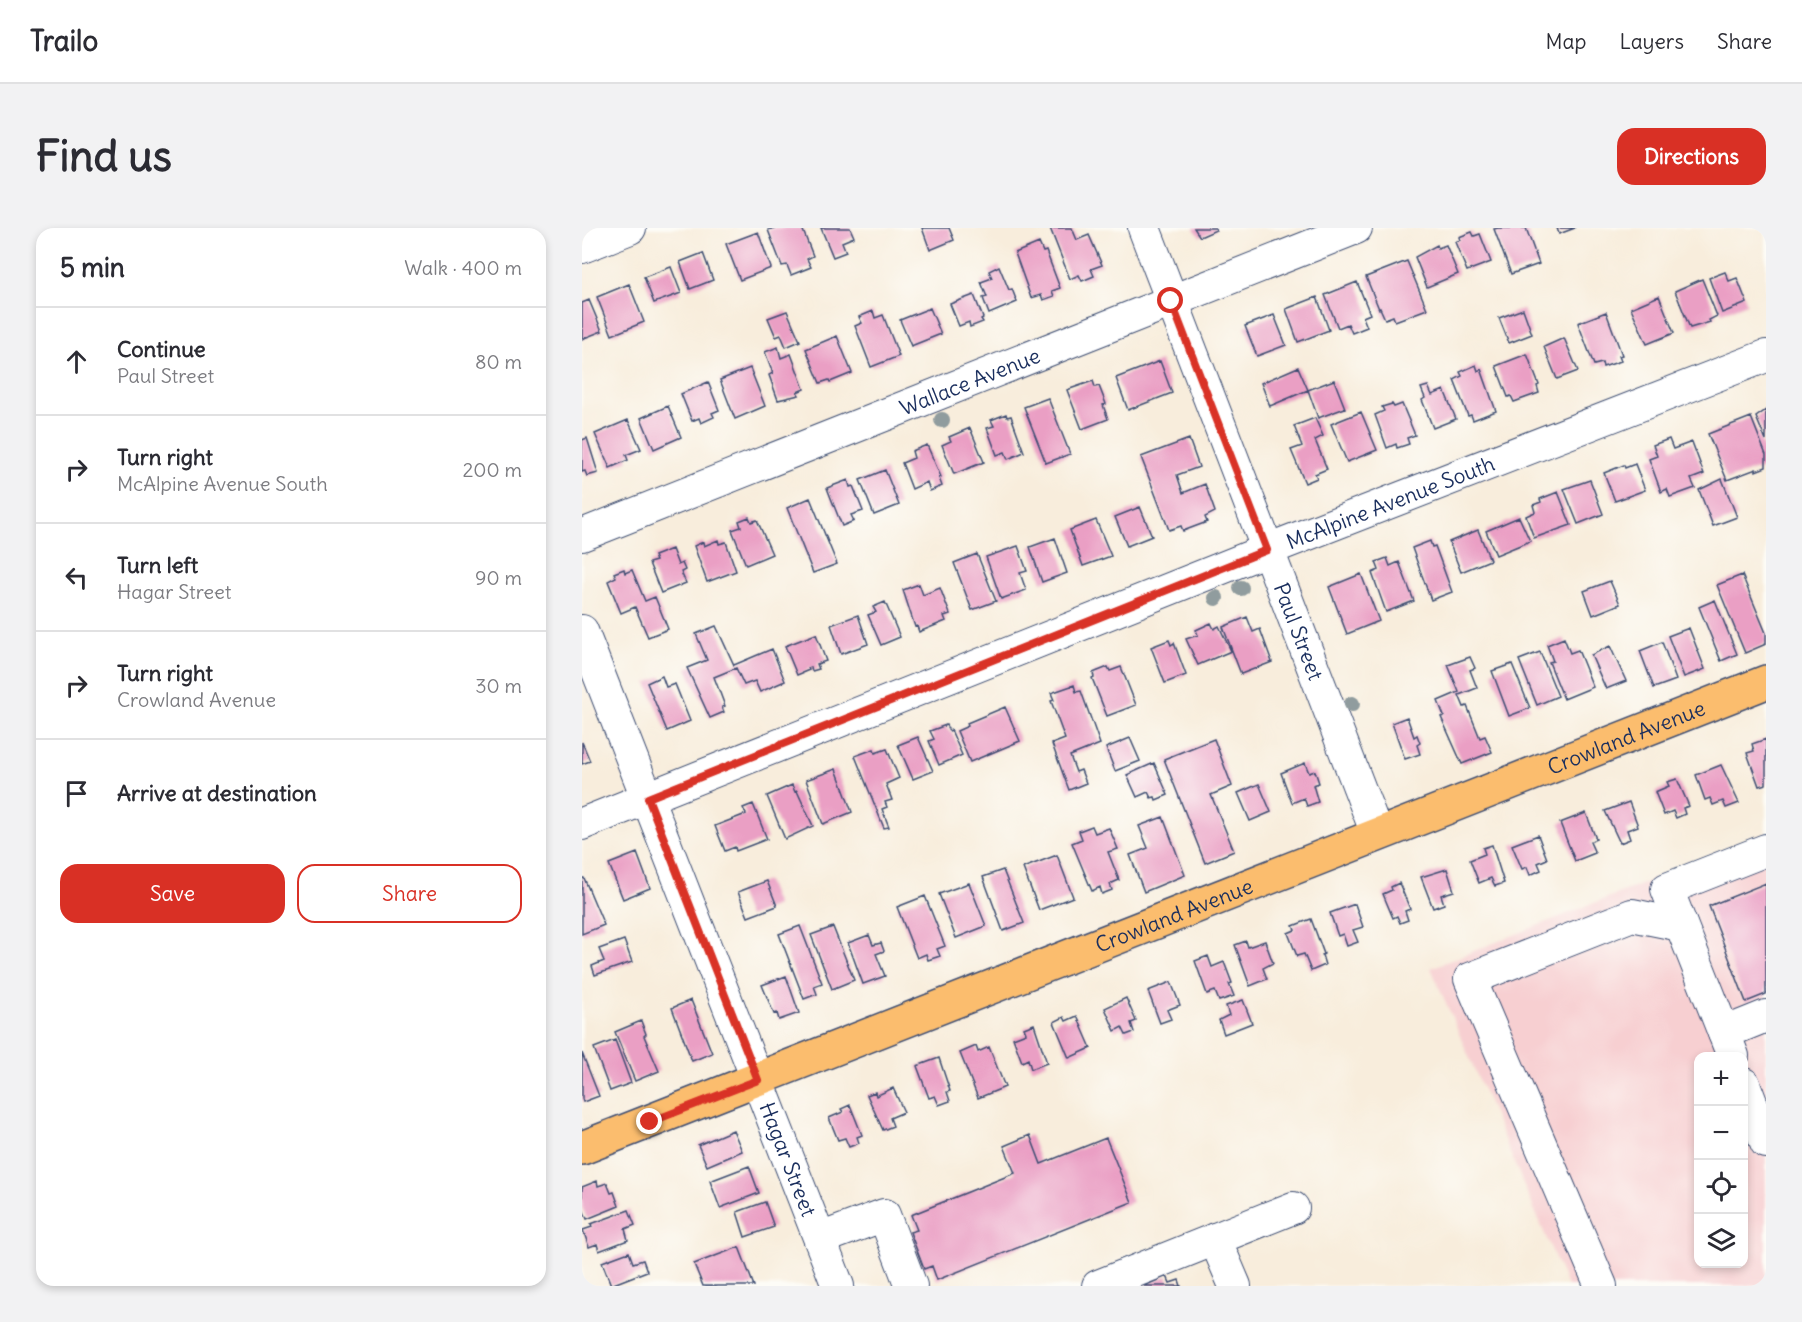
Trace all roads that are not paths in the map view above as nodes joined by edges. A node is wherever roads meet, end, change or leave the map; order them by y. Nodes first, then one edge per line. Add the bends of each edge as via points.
1 (630, 228) edge
2 (1144, 228) edge
3 (1356, 228) edge
4 (582, 247) edge
5 (1171, 301) junction
6 (1766, 356) edge
7 (582, 535) edge
8 (1267, 550) junction
9 (582, 631) edge
10 (1766, 682) edge
11 (648, 798) junction
12 (582, 824) edge
13 (1377, 834) junction
14 (1766, 850) edge
15 (1681, 925) junction
16 (1766, 1016) edge
17 (1728, 1045) edge
18 (758, 1080) junction
19 (1748, 1096) edge
20 (1766, 1142) edge
21 (582, 1148) edge
22 (1293, 1208) dead end
23 (820, 1239) junction
24 (1215, 1239) junction
25 (838, 1286) edge
26 (911, 1286) edge
27 (1098, 1286) edge
28 (1235, 1286) edge
29 (1601, 1286) edge

1 - 4 street
2 - 5 street, Paul Street
3 - 5 street, Wallace Avenue
5 - 7 street, Wallace Avenue
5 - 8 street, Paul Street
6 - 8 street, McAlpine Avenue South
8 - 11 street, McAlpine Avenue South
8 - 13 street, Paul Street
9 - 11 street, Hagar Street
10 - 13 main road, Crowland Avenue
11 - 12 street, McAlpine Avenue South
11 - 18 street, Hagar Street
13 - 18 main road, Crowland Avenue
14 - 15 street via 1667,889
15 - 17 street
15 - 29 street via 1632,915 1470,979
16 - 17 street
18 - 21 main road, Crowland Avenue
18 - 23 street, Hagar Street
19 - 20 street
22 - 24 street
23 - 25 street, Hagar Street
23 - 26 street via 884,1215
24 - 27 street
24 - 28 street

